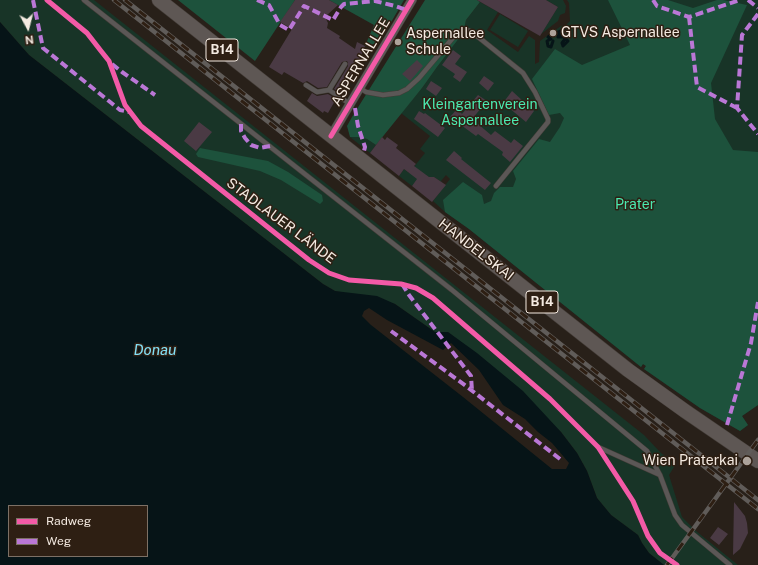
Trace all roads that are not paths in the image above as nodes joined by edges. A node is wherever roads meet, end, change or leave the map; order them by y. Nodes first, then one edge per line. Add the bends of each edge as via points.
1 (84, 0) edge
2 (159, 0) edge
3 (412, 0) edge
4 (345, 64) dead end
5 (306, 84) dead end
6 (360, 88) junction
7 (329, 90) junction
8 (350, 104) junction
9 (331, 136) junction
10 (496, 186) dead end
11 (598, 447) dead end
12 (758, 461) edge
13 (660, 475) junction
14 (730, 565) edge

1 - 13 lane via 445,285 622,429 647,451
2 - 9 main road, B14
3 - 6 street, ASPERNALLEE
4 - 7 lane
5 - 7 lane via 317,92
6 - 8 street, ASPERNALLEE
6 - 10 lane via 382,95 407,89 457,33 466,29 472,32 523,73 536,92 548,119
7 - 8 lane
8 - 9 street, ASPERNALLEE
9 - 12 main road, HANDELSKAI / B14 via 628,370
11 - 13 lane
13 - 14 lane via 675,515 682,525

